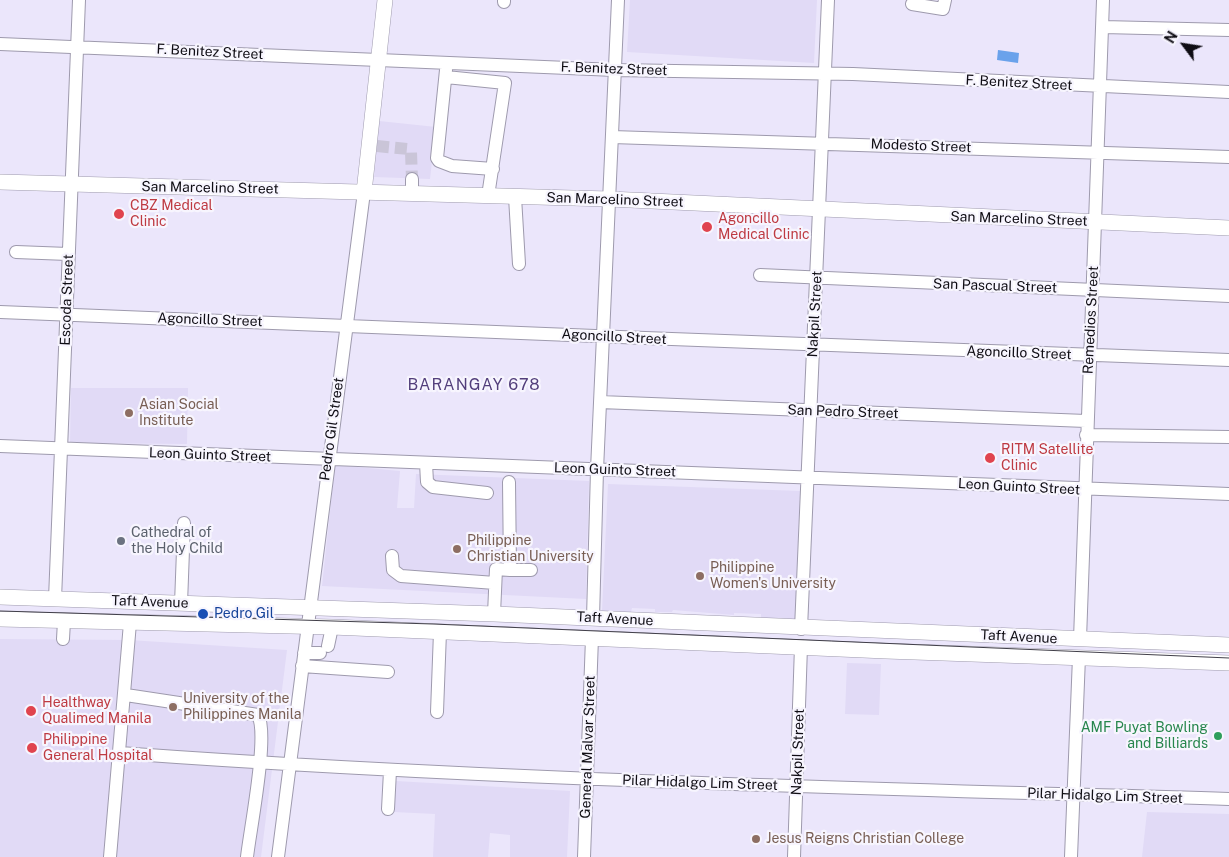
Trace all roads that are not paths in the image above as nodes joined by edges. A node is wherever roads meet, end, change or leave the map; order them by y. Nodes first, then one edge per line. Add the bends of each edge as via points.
1 (79, 0) edge
2 (385, 0) edge
3 (618, 0) edge
4 (828, 0) edge
5 (945, 0) edge
6 (1104, 0) edge
7 (912, 4) dead end
8 (1102, 27) junction
9 (1229, 30) edge
10 (0, 44) edge
11 (78, 46) junction
12 (377, 59) junction
13 (447, 62) junction
14 (615, 70) junction
15 (826, 74) junction
16 (446, 77) junction
17 (1100, 87) junction
18 (1229, 92) edge
19 (612, 137) junction
20 (821, 143) junction
21 (1098, 152) junction
22 (1229, 157) edge
23 (492, 169) junction
24 (0, 182) edge
25 (71, 184) junction
26 (364, 192) junction
27 (488, 196) junction
28 (515, 197) junction
29 (609, 199) junction
30 (819, 210) junction
31 (1096, 222) junction
32 (1229, 228) edge
33 (16, 252) dead end
34 (68, 254) junction
35 (519, 264) dead end
36 (760, 275) dead end
37 (816, 279) junction
38 (1093, 290) junction
39 (1229, 296) edge
40 (0, 312) edge
41 (66, 315) junction
42 (346, 325) junction
43 (603, 336) junction
44 (813, 346) junction
45 (1089, 355) junction
46 (1229, 360) edge
47 (600, 402) junction
48 (810, 411) junction
49 (1086, 421) junction
50 (1086, 435) junction
51 (1229, 437) edge
52 (0, 446) edge
53 (61, 449) junction
54 (327, 460) junction
55 (426, 464) junction
56 (597, 470) junction
57 (808, 476) junction
58 (509, 482) dead end
59 (1084, 490) junction
60 (487, 492) dead end
61 (1229, 494) edge
62 (184, 523) dead end
63 (392, 556) dead end
64 (510, 570) junction
65 (531, 570) dead end
66 (495, 583) junction
67 (0, 597) edge
68 (55, 599) junction
69 (181, 604) junction
70 (309, 608) junction
71 (494, 614) junction
72 (593, 618) junction
73 (0, 619) edge
74 (64, 621) junction
75 (130, 623) junction
76 (307, 627) junction
77 (332, 628) junction
78 (801, 629) junction
79 (440, 632) junction
80 (592, 638) junction
81 (63, 639) dead end
82 (1080, 639) junction
83 (1229, 645) edge
84 (801, 646) junction
85 (1079, 656) junction
86 (303, 660) junction
87 (1229, 663) edge
88 (388, 672) dead end
89 (126, 695) junction
90 (437, 712) dead end
91 (120, 753) junction
92 (259, 763) junction
93 (291, 765) junction
94 (390, 771) junction
95 (587, 779) junction
96 (797, 787) junction
97 (1073, 794) junction
98 (1229, 799) edge
99 (388, 809) dead end
100 (110, 857) edge
101 (247, 857) edge
102 (278, 857) edge
103 (584, 857) edge
104 (794, 857) edge
105 (1071, 857) edge

1 - 11 street, Escoda Street
2 - 12 main road, Pedro Gil Street
3 - 14 street
4 - 15 street, Nakpil Street
5 - 7 street via 943,9
6 - 8 street, Remedios Street
8 - 9 street
8 - 17 street, Remedios Street
10 - 11 street, F. Benitez Street
11 - 12 street, F. Benitez Street
11 - 25 street, Escoda Street
12 - 13 street, F. Benitez Street
12 - 26 main road, Pedro Gil Street via 373,146
13 - 14 street, F. Benitez Street
13 - 16 street
14 - 15 street, F. Benitez Street
14 - 19 street
15 - 17 street, F. Benitez Street
15 - 20 street, Nakpil Street
16 - 23 street via 437,158 452,166
16 - 23 street via 505,83
17 - 18 street, F. Benitez Street
17 - 21 street, Remedios Street
19 - 20 street, Modesto Street
19 - 29 street
20 - 21 street, Modesto Street
20 - 30 street, Nakpil Street
21 - 22 street, Modesto Street
21 - 31 street, Remedios Street
23 - 27 street
24 - 25 main road, San Marcelino Street
25 - 26 main road, San Marcelino Street
25 - 34 street, Escoda Street
26 - 27 main road, San Marcelino Street via 412,186
26 - 42 street, Pedro Gil Street
27 - 28 main road, San Marcelino Street
28 - 29 main road, San Marcelino Street
28 - 35 street
29 - 30 main road, San Marcelino Street
29 - 43 street
30 - 31 main road, San Marcelino Street
30 - 37 street, Nakpil Street
31 - 32 main road, San Marcelino Street
31 - 38 street, Remedios Street
33 - 34 street
34 - 41 street, Escoda Street
36 - 37 street, San Pascual Street
37 - 38 street, San Pascual Street
37 - 44 street, Nakpil Street
38 - 39 street, San Pascual Street
38 - 45 street, Remedios Street
40 - 41 street, Agoncillo Street
41 - 42 street, Agoncillo Street
41 - 53 street, Escoda Street
42 - 43 street, Agoncillo Street
42 - 54 street, Pedro Gil Street
43 - 44 street, Agoncillo Street
43 - 47 street
44 - 45 street, Agoncillo Street
44 - 48 street, Nakpil Street
45 - 46 street, Agoncillo Street
45 - 49 street, Remedios Street
47 - 48 street, San Pedro Street
47 - 56 street
48 - 49 street, San Pedro Street
48 - 57 street, Nakpil Street
49 - 50 street, Remedios Street
50 - 51 street
50 - 59 street, Remedios Street
52 - 53 street, Leon Guinto Street
53 - 54 street, Leon Guinto Street
53 - 68 street, Escoda Street
54 - 55 street, Leon Guinto Street
54 - 70 street, Pedro Gil Street
55 - 56 street, Leon Guinto Street
55 - 60 street via 427,482 433,487
56 - 57 street, Leon Guinto Street
56 - 72 street
57 - 59 street, Leon Guinto Street
57 - 78 street, Nakpil Street
58 - 64 street
59 - 61 street, Leon Guinto Street
59 - 82 street, Remedios Street
62 - 69 street
63 - 66 street via 393,570 400,576
64 - 65 street
64 - 66 street via 496,569
66 - 71 street
67 - 68 main road, Taft Avenue
68 - 69 main road, Taft Avenue
69 - 70 main road, Taft Avenue
70 - 71 main road, Taft Avenue
70 - 76 street, Pedro Gil Street
71 - 72 main road, Taft Avenue
72 - 78 main road, Taft Avenue
73 - 74 main road, Taft Avenue
74 - 75 main road, Taft Avenue
74 - 81 street
75 - 76 main road, Taft Avenue
75 - 89 street
76 - 77 main road, Taft Avenue
76 - 86 street, Pedro Gil Street
77 - 79 main road, Taft Avenue
77 - 86 street via 324,650
78 - 82 main road, Taft Avenue
79 - 80 main road, Taft Avenue
79 - 90 street
80 - 84 main road, Taft Avenue
80 - 95 street, General Malvar Street
82 - 83 main road, Taft Avenue
84 - 85 main road, Taft Avenue
84 - 96 street, Nakpil Street
85 - 87 main road, Taft Avenue
85 - 97 street
86 - 88 street
86 - 93 street, Pedro Gil Street
89 - 91 street
89 - 92 street via 258,715 262,722
91 - 92 street, Pilar Hidalgo Lim Street
91 - 100 street
92 - 93 street, Pilar Hidalgo Lim Street
92 - 101 street
93 - 94 street, Pilar Hidalgo Lim Street
93 - 102 street, Pedro Gil Street
94 - 95 street, Pilar Hidalgo Lim Street
94 - 99 street
95 - 96 street, Pilar Hidalgo Lim Street
95 - 103 street, General Malvar Street
96 - 97 street, Pilar Hidalgo Lim Street
96 - 104 street, Nakpil Street
97 - 98 street, Pilar Hidalgo Lim Street
97 - 105 street

